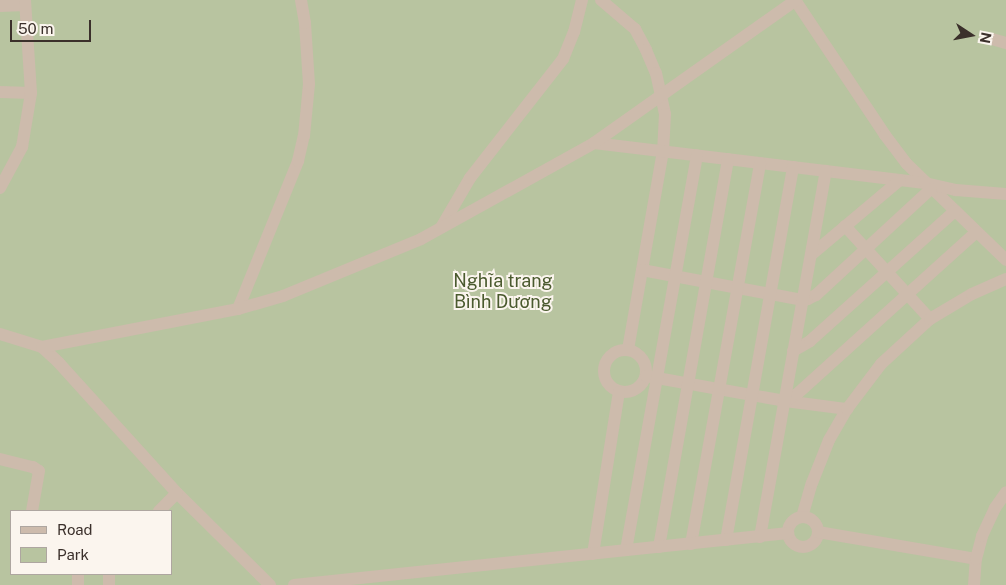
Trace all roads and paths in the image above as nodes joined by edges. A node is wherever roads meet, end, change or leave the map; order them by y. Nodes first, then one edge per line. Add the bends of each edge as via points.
1 (301, 0) edge
2 (582, 0) edge
3 (600, 0) edge
4 (796, 0) edge
5 (25, 2) edge
6 (0, 6) edge
7 (992, 39) dead end
8 (1006, 43) edge
9 (0, 92) edge
10 (31, 93) junction
11 (662, 96) junction
12 (594, 143) junction
13 (663, 151) junction
14 (697, 155) junction
15 (728, 159) junction
16 (760, 163) junction
17 (793, 167) junction
18 (826, 171) junction
19 (900, 180) junction
20 (928, 186) junction
21 (0, 188) edge
22 (1006, 194) edge
23 (955, 211) junction
24 (442, 226) junction
25 (845, 226) junction
26 (976, 232) junction
27 (866, 249) junction
28 (811, 255) junction
29 (1006, 258) edge
30 (642, 270) junction
31 (887, 272) junction
32 (675, 277) junction
33 (1006, 279) edge
34 (707, 282) junction
35 (737, 288) junction
36 (770, 294) junction
37 (907, 295) junction
38 (802, 300) junction
39 (238, 309) junction
40 (930, 319) junction
41 (0, 334) edge
42 (42, 347) junction
43 (628, 350) junction
44 (793, 351) junction
45 (651, 377) junction
46 (688, 384) junction
47 (719, 389) junction
48 (620, 392) junction
49 (752, 395) junction
50 (784, 401) junction
51 (847, 409) junction
52 (0, 459) edge
53 (1006, 492) edge
54 (177, 493) junction
55 (32, 510) edge
56 (160, 510) edge
57 (802, 517) junction
58 (818, 532) junction
59 (788, 533) junction
60 (760, 537) junction
61 (726, 540) junction
62 (691, 544) junction
63 (659, 547) junction
64 (626, 550) junction
65 (593, 554) junction
66 (976, 559) junction
67 (270, 585) edge
68 (294, 585) edge
69 (974, 585) edge

1 - 39 street via 309,84 304,136 298,161
2 - 24 street via 563,58 470,178
3 - 11 street via 635,29
4 - 11 street
4 - 20 street via 884,135
5 - 6 street
5 - 10 street
7 - 8 street
9 - 10 street
10 - 21 street via 22,147
11 - 12 street
11 - 13 street via 665,114
12 - 13 street
12 - 24 street
13 - 14 street
13 - 30 street
14 - 15 street
14 - 32 street
15 - 16 street
15 - 34 street
16 - 17 street
16 - 35 street
17 - 18 street
17 - 36 street
18 - 19 street
18 - 28 street
19 - 20 street
19 - 25 street
20 - 22 street
20 - 23 street
20 - 27 street
23 - 26 street
23 - 31 street
24 - 39 street via 421,239 283,296
25 - 27 street
25 - 28 street
26 - 29 street
26 - 37 street
27 - 31 street
27 - 38 street via 816,295
28 - 38 street
30 - 32 street
30 - 43 street
31 - 37 street
31 - 44 street via 810,341
32 - 34 street
32 - 45 street
33 - 40 street via 972,294
34 - 35 street
34 - 46 street
35 - 36 street
35 - 47 street
36 - 38 street
36 - 49 street
37 - 40 street
37 - 50 street via 797,394
38 - 44 street
39 - 42 street
40 - 51 street via 881,364
41 - 42 street
42 - 54 street
43 - 45 street via 642,358
43 - 48 street via 615,352 604,367 605,380
44 - 50 street
45 - 46 street
45 - 48 street via 637,389
45 - 64 street
46 - 47 street
46 - 63 street
47 - 49 street
47 - 62 street
48 - 65 street
49 - 50 street
49 - 61 street
50 - 51 street
50 - 60 street
51 - 57 street via 820,461
52 - 55 street via 39,471
53 - 66 street via 988,521
54 - 56 street
54 - 67 street
57 - 58 street via 812,521
57 - 59 street via 792,522
58 - 59 street via 815,541 802,547 794,544
58 - 66 street
59 - 60 street
60 - 61 street
61 - 62 street
62 - 63 street
63 - 64 street
64 - 65 street
65 - 68 street
66 - 69 street

